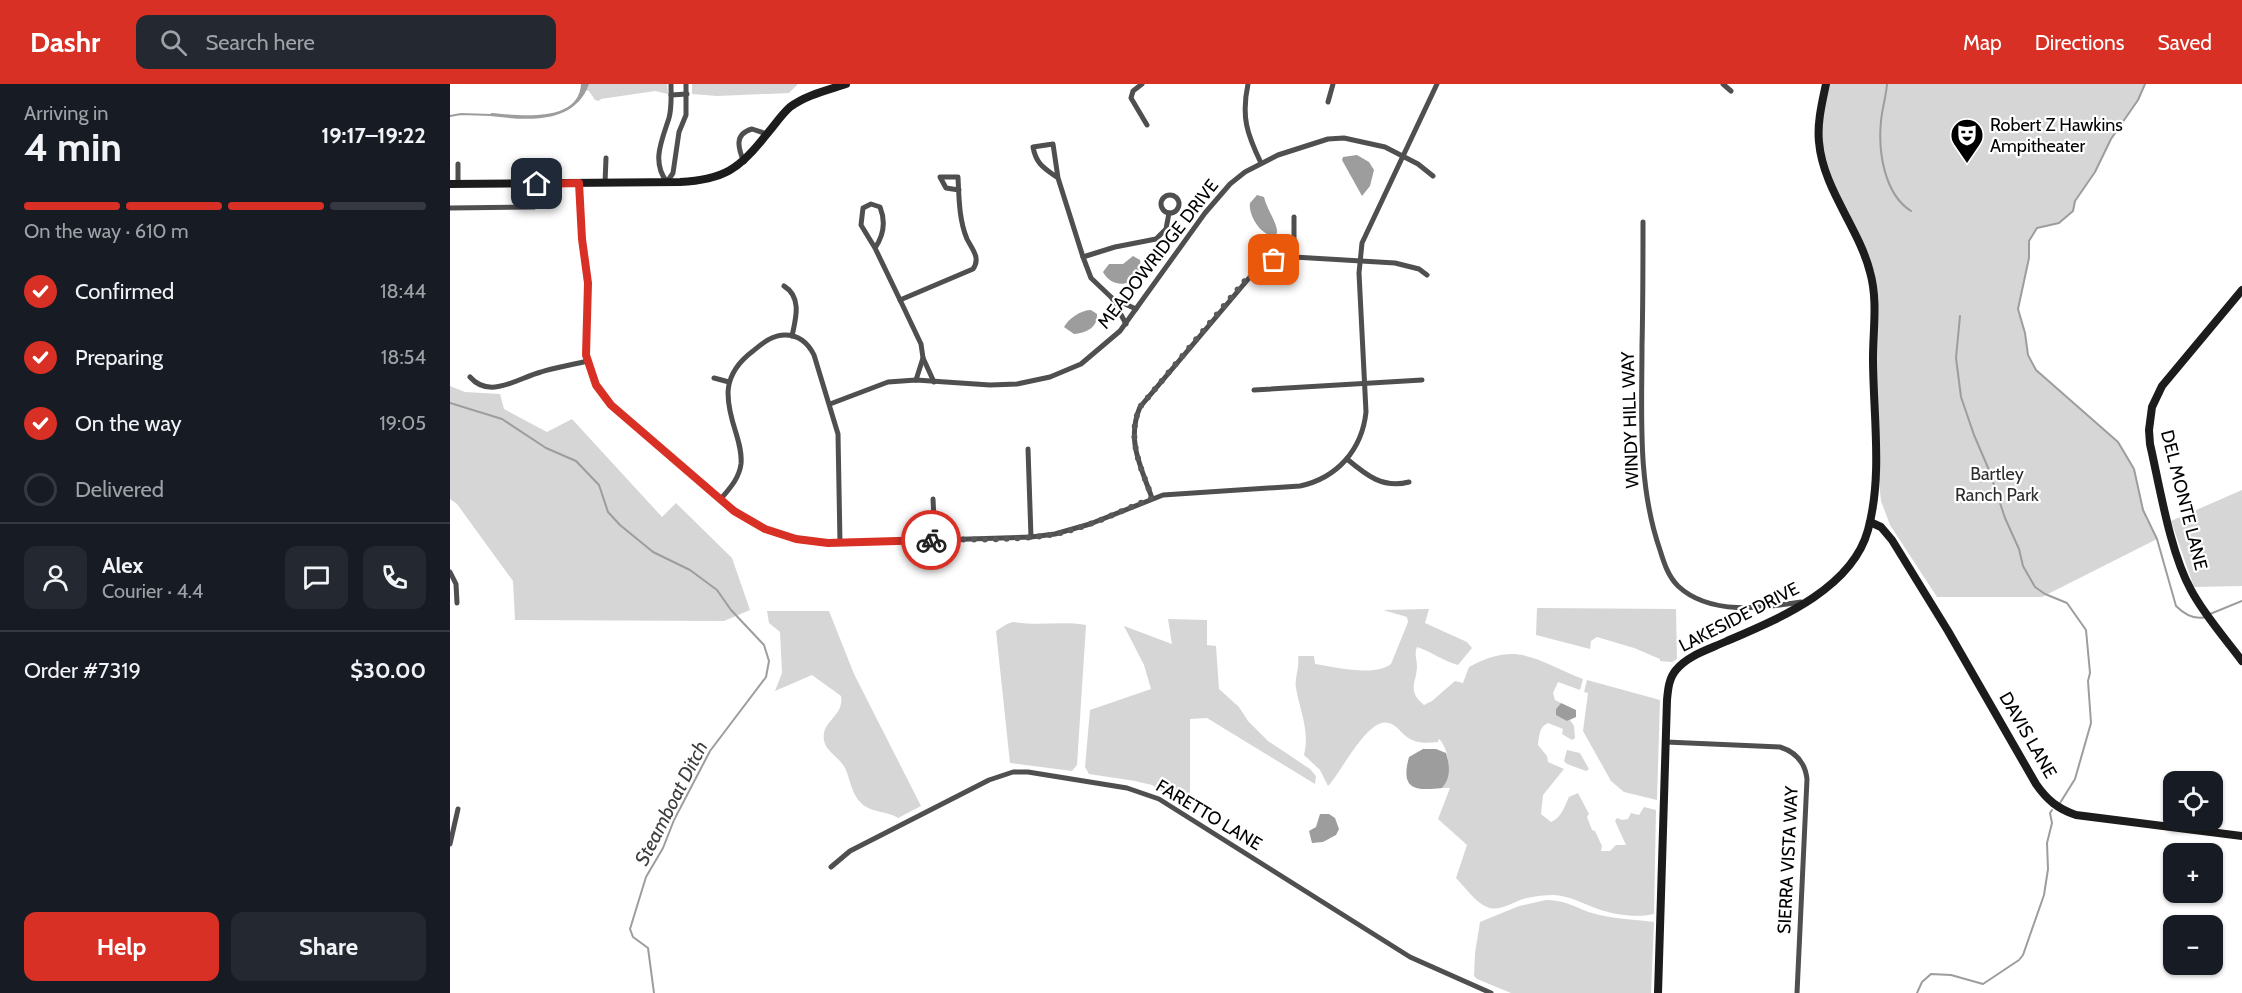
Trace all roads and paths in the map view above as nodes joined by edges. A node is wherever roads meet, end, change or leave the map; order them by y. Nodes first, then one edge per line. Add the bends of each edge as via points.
1 (671, 84) edge
2 (686, 84) edge
3 (846, 84) edge
4 (1142, 84) edge
5 (1248, 84) edge
6 (1333, 84) edge
7 (1437, 84) edge
8 (1723, 84) edge
9 (1826, 84) edge
10 (1731, 91) dead end
11 (687, 94) junction
12 (671, 95) junction
13 (1328, 102) dead end
14 (1147, 125) dead end
15 (664, 129) junction
16 (679, 132) junction
17 (767, 134) junction
18 (1404, 153) junction
19 (606, 158) dead end
20 (744, 162) junction
21 (1261, 163) junction
22 (458, 164) dead end
23 (534, 170) dead end
24 (1433, 176) dead end
25 (1058, 178) junction
26 (667, 182) junction
27 (579, 183) junction
28 (605, 183) junction
29 (454, 184) edge
30 (537, 184) junction
31 (959, 190) dead end
32 (450, 208) edge
33 (1169, 213) dead end
34 (1294, 217) dead end
35 (1643, 222) dead end
36 (875, 248) junction
37 (1083, 257) junction
38 (1294, 257) junction
39 (1359, 261) junction
40 (1427, 275) dead end
41 (784, 286) dead end
42 (2242, 290) edge
43 (1112, 298) junction
44 (900, 300) junction
45 (1136, 309) junction
46 (1126, 324) junction
47 (792, 336) junction
48 (923, 358) junction
49 (588, 361) junction
50 (470, 377) dead end
51 (714, 378) dead end
52 (916, 380) junction
53 (1422, 380) dead end
54 (729, 382) junction
55 (934, 382) junction
56 (1365, 383) junction
57 (1254, 390) dead end
58 (830, 404) junction
59 (1028, 449) dead end
60 (1347, 459) junction
61 (1409, 482) dead end
62 (1152, 498) junction
63 (933, 499) dead end
64 (720, 500) junction
65 (1870, 522) junction
66 (1031, 537) junction
67 (935, 540) junction
68 (840, 543) junction
69 (450, 572) edge
70 (1806, 602) junction
71 (457, 603) dead end
72 (2242, 661) edge
73 (1666, 742) junction
74 (458, 809) dead end
75 (2242, 836) edge
76 (450, 844) edge
77 (831, 867) dead end
78 (1491, 993) edge
79 (1658, 993) edge
80 (1797, 993) edge

1 - 12 street
2 - 11 street
3 - 17 street via 798,102
4 - 14 street via 1131,98
5 - 21 street via 1245,122
6 - 13 street
7 - 18 street
8 - 10 street
9 - 65 street, LAKESIDE DRIVE via 1819,128 1822,156 1867,261 1874,291 1875,449
11 - 12 street
11 - 16 street via 686,115
12 - 15 street
15 - 16 street
15 - 26 street via 658,160 660,174
16 - 26 street via 673,173
17 - 20 street
17 - 20 street via 752,129 744,133 738,142
18 - 21 street, MEADOWRIDGE DRIVE via 1335,138
18 - 24 street, MEADOWRIDGE DRIVE
18 - 39 street via 1366,231
19 - 28 street
20 - 26 street via 709,180
21 - 45 street, MEADOWRIDGE DRIVE via 1237,178 1217,199
22 - 29 street
23 - 30 street
25 - 25 street via 1053,144 1033,147 1040,165
25 - 37 street
26 - 28 street
27 - 28 street
27 - 30 street
27 - 49 street via 588,283
29 - 30 street
30 - 32 street via 541,198 534,207
31 - 44 street via 962,222 977,264
33 - 37 street via 1166,229 1156,239
34 - 38 street
35 - 70 street, WINDY HILL WAY via 1642,454 1651,518 1668,572 1687,592 1727,607 1758,609
36 - 36 street via 861,225 862,208 871,204 880,207 884,220 881,240
36 - 44 street
37 - 43 street via 1091,278
38 - 39 street
38 - 62 street via 1274,260 1248,277 1140,407 1134,426 1134,447
39 - 40 street via 1409,266
39 - 56 street
41 - 47 street via 795,298
42 - 72 street, DEL MONTE LANE via 2162,386 2151,407 2149,430 2185,577
43 - 45 street
43 - 46 street
44 - 48 street via 921,344
45 - 46 street, MEADOWRIDGE DRIVE
46 - 55 street, MEADOWRIDGE DRIVE via 1087,360 1050,377 1009,385
47 - 54 street via 765,341 744,357
47 - 58 street via 805,342 814,354
48 - 52 street
48 - 55 street
49 - 50 street via 495,388 480,385
49 - 64 street via 596,385 611,405
51 - 54 street
52 - 55 street, MEADOWRIDGE DRIVE
52 - 58 street, MEADOWRIDGE DRIVE via 888,382
53 - 56 street
54 - 64 street via 727,402 741,465 734,483
56 - 57 street
56 - 60 street via 1365,424
58 - 68 street via 840,451
59 - 66 street
60 - 61 street via 1380,482
60 - 62 street via 1331,474 1311,484 1177,492
62 - 66 street via 1081,527
63 - 67 street
64 - 68 street via 750,521 780,535
65 - 70 street, LAKESIDE DRIVE via 1852,562
65 - 75 street, DAVIS LANE via 1881,527 1892,540 2036,784 2053,804 2085,816
66 - 67 street
67 - 68 street
69 - 71 street via 456,584
70 - 73 street, LAKESIDE DRIVE via 1699,654 1677,669 1669,684
73 - 79 street, LAKESIDE DRIVE
73 - 80 street, SIERRA VISTA WAY via 1780,747 1794,753 1803,765 1807,779
74 - 76 street
77 - 78 street, FARETTO LANE via 850,851 1000,776 1021,771 1127,788 1159,799 1410,957

